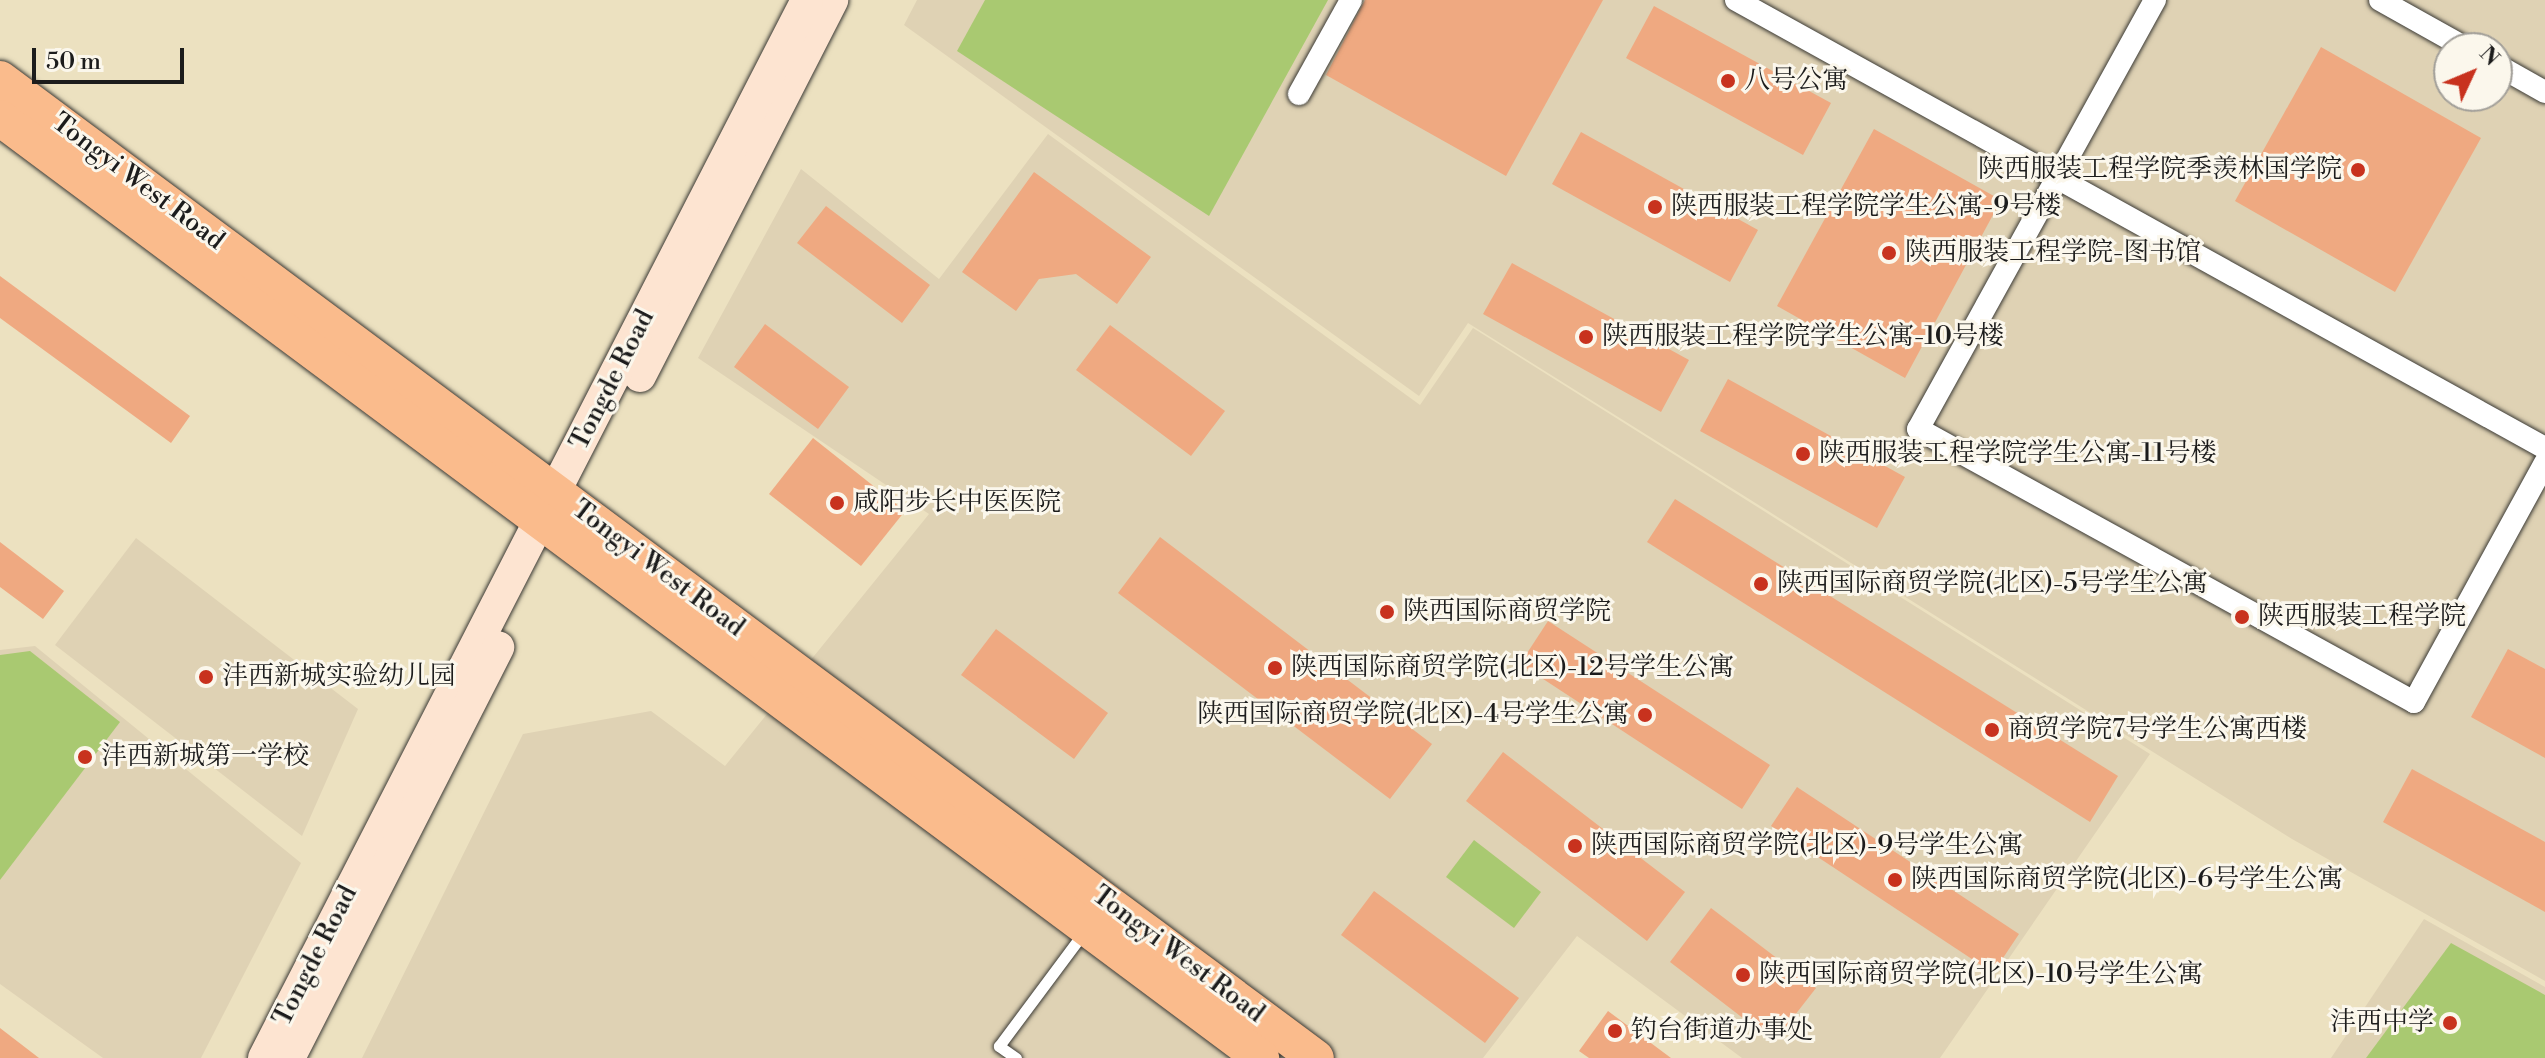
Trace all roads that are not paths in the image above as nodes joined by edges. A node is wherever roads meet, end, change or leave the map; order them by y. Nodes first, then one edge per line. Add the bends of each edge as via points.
1 (807, 0) edge
2 (832, 0) edge
3 (1351, 0) edge
4 (1736, 0) edge
5 (2155, 0) edge
6 (2380, 0) edge
7 (2437, 32) edge
8 (2513, 74) edge
9 (0, 79) edge
10 (2545, 92) edge
11 (1299, 94) dead end
12 (0, 118) edge
13 (2057, 178) junction
14 (2545, 448) edge
15 (2545, 463) edge
16 (556, 513) junction
17 (1087, 928) junction
18 (264, 1058) edge
19 (289, 1058) edge
20 (1016, 1058) edge
21 (1261, 1058) edge
22 (1316, 1058) edge

1 - 16 street, Tongde Road
2 - 16 street, Tongde Road
3 - 11 street
4 - 13 street
5 - 13 street
6 - 7 street
8 - 10 street
9 - 16 main road, Tongyi West Road
12 - 16 main road, Tongyi West Road
13 - 14 street
13 - 15 street via 1918,429 2414,702
16 - 17 main road, Tongyi West Road
16 - 18 street, Tongde Road
16 - 19 street, Tongde Road
16 - 22 main road, Tongyi West Road
17 - 20 lane via 999,1046
17 - 21 main road, Tongyi West Road

